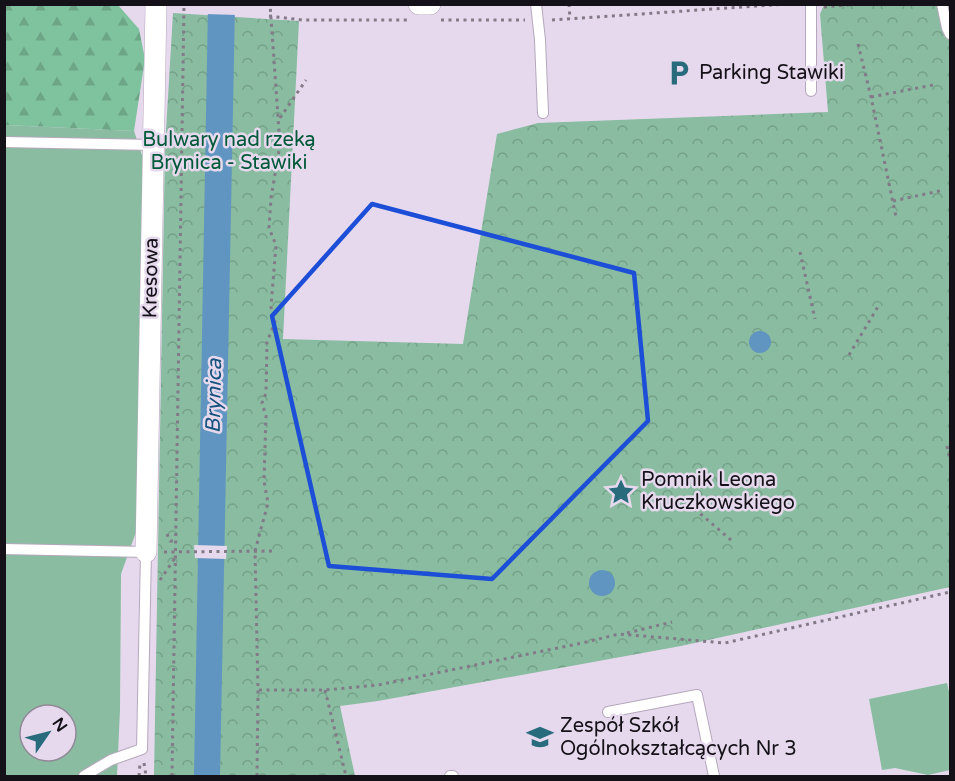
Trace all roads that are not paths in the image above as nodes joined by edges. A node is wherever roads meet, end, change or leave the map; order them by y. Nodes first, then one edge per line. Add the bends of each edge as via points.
1 (156, 4) edge
2 (419, 4) edge
3 (430, 4) edge
4 (536, 4) edge
5 (942, 4) edge
6 (811, 5) edge
7 (951, 34) edge
8 (811, 91) dead end
9 (543, 113) dead end
10 (4, 142) edge
11 (154, 145) junction
12 (4, 549) edge
13 (146, 552) junction
14 (608, 712) dead end
15 (84, 777) edge
16 (714, 777) edge

1 - 11 street, Kresowa
2 - 3 street
4 - 9 lane
5 - 7 lane
6 - 8 lane
10 - 11 lane
11 - 13 street, Kresowa
12 - 13 lane
13 - 15 lane via 142,750 111,760
14 - 16 lane via 697,695

